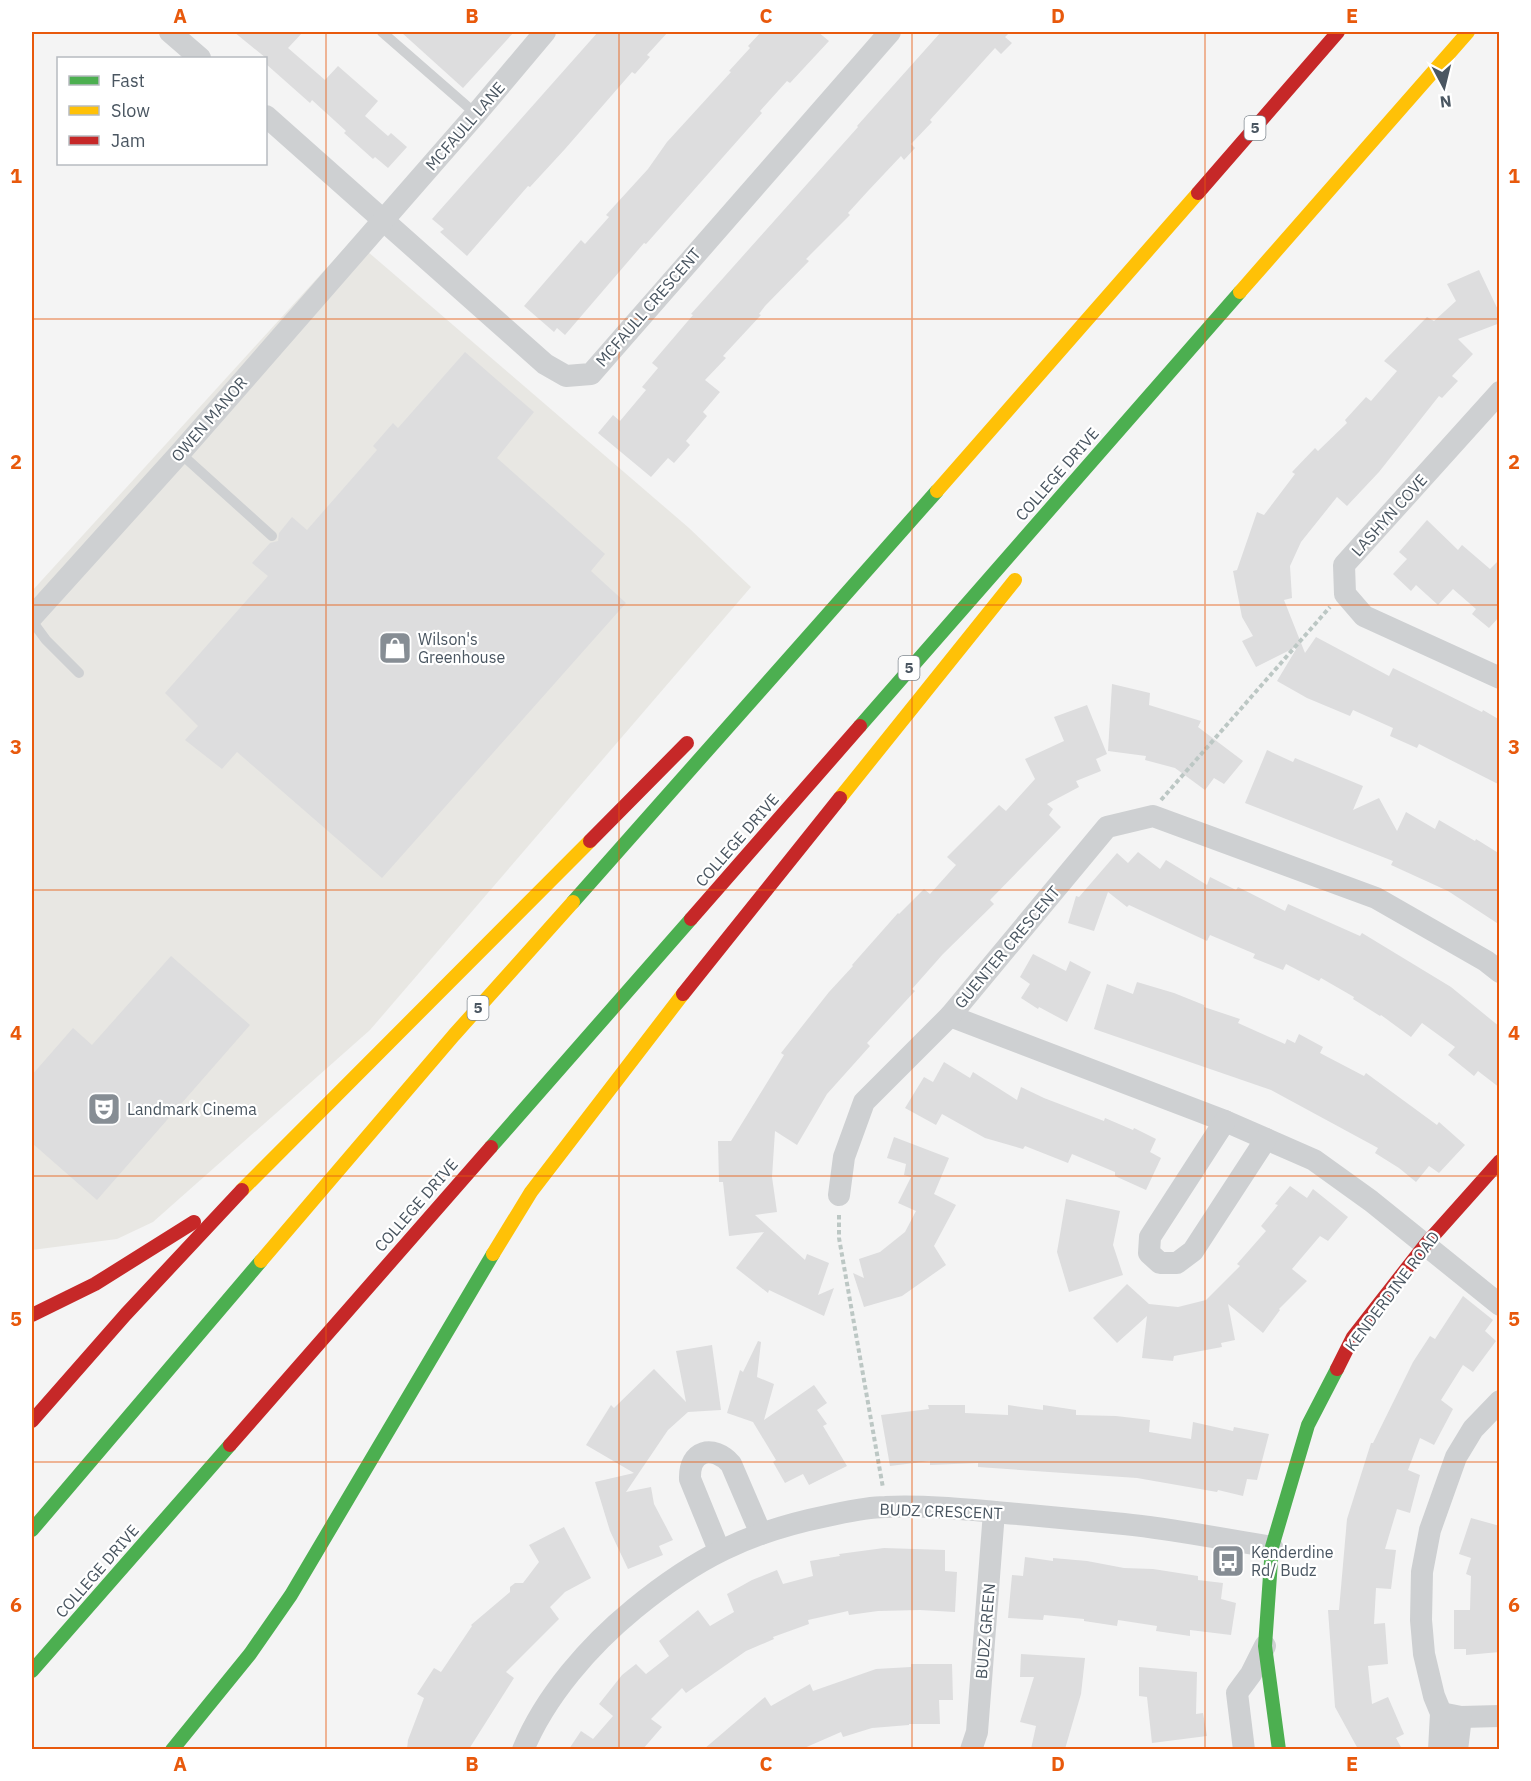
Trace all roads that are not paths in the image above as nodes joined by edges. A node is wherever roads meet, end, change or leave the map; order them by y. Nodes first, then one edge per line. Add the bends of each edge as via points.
1 (170, 32) edge
2 (382, 32) edge
3 (545, 32) edge
4 (890, 32) edge
5 (1338, 32) edge
6 (1468, 32) edge
7 (199, 57) edge
8 (476, 114) junction
9 (267, 117) edge
10 (1315, 206) junction
11 (383, 220) junction
12 (1500, 392) edge
13 (180, 453) junction
14 (1107, 465) dead end
15 (934, 495) junction
16 (272, 536) dead end
17 (1025, 567) dead end
18 (32, 619) edge
19 (79, 673) dead end
20 (757, 673) dead end
21 (1500, 678) edge
22 (698, 733) dead end
23 (1500, 972) edge
24 (950, 1016) junction
25 (1225, 1120) junction
26 (1266, 1139) junction
27 (1500, 1161) edge
28 (241, 1191) junction
29 (839, 1195) dead end
30 (1425, 1245) junction
31 (1500, 1305) edge
32 (32, 1315) edge
33 (1500, 1401) edge
34 (32, 1421) edge
35 (994, 1512) junction
36 (32, 1530) edge
37 (761, 1534) junction
38 (1272, 1548) junction
39 (719, 1550) junction
40 (1266, 1646) junction
41 (32, 1671) edge
42 (1451, 1715) junction
43 (1500, 1716) edge
44 (172, 1749) edge
45 (523, 1749) edge
46 (971, 1749) edge
47 (1244, 1749) edge
48 (1279, 1749) edge
49 (1439, 1749) edge
50 (1457, 1749) edge

1 - 7 street
2 - 8 lane
3 - 8 street, MCFAULL LANE
4 - 11 street, MCFAULL CRESCENT via 591,374 566,376 545,364
5 - 15 main road, 5
6 - 10 main road, COLLEGE DRIVE / 5
8 - 11 street, MCFAULL LANE
9 - 11 street, MCFAULL CRESCENT
10 - 14 main road
10 - 41 main road, COLLEGE DRIVE / 5
11 - 13 street, OWEN MANOR
12 - 21 street, LASHYN COVE via 1344,565 1345,594 1364,616
13 - 16 lane
13 - 18 street, OWEN MANOR
15 - 20 main road
15 - 36 main road, 5 via 454,1035
17 - 44 main road via 639,1049 531,1192 291,1595 250,1654
18 - 19 lane via 46,640
22 - 28 main road
23 - 24 street, GUENTER CRESCENT via 1376,898 1153,816 1107,827
24 - 25 street, GUENTER CRESCENT
24 - 29 street via 864,1102 844,1157
25 - 26 street, GUENTER CRESCENT
25 - 26 street via 1150,1237 1149,1253 1160,1263 1177,1263 1193,1251
26 - 30 street, GUENTER CRESCENT via 1314,1160
27 - 30 main road, KENDERDINE ROAD
28 - 32 main road via 122,1270
28 - 34 main road
30 - 31 street, GUENTER CRESCENT
30 - 38 main road, KENDERDINE ROAD via 1353,1337 1308,1425
33 - 42 street via 1473,1429 1456,1456 1430,1530 1422,1572 1424,1654 1434,1696
35 - 37 street, BUDZ CRESCENT via 883,1507 789,1524
35 - 38 street, BUDZ CRESCENT via 1126,1524
35 - 46 street, BUDZ GREEN via 977,1732
37 - 39 street, BUDZ CRESCENT
37 - 39 street via 731,1464 723,1455 702,1453 694,1458 690,1479
38 - 40 main road, KENDERDINE ROAD
39 - 45 street, BUDZ CRESCENT via 650,1595 605,1635 550,1699
40 - 47 street, KENDERDINE ROAD via 1237,1693
40 - 48 main road, KENDERDINE ROAD
42 - 43 street
42 - 49 street
42 - 50 street

